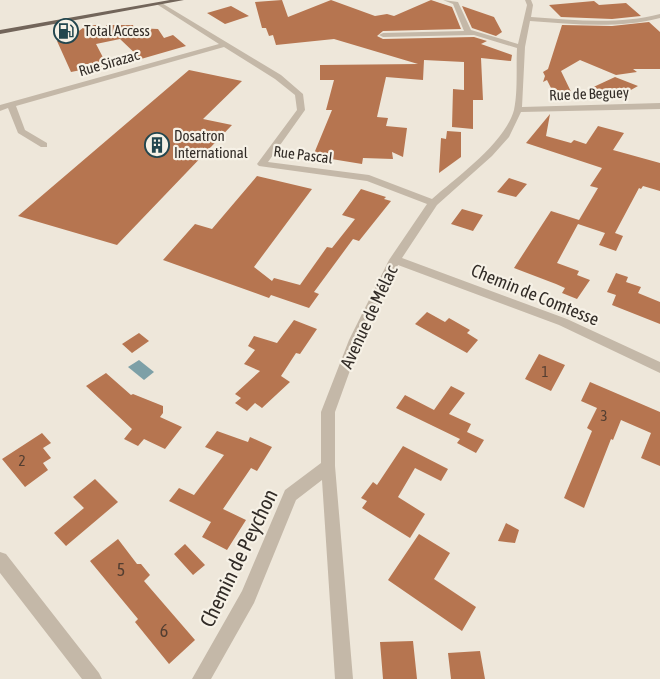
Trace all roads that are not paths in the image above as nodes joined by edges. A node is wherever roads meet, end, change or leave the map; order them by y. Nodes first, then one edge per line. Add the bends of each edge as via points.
1 (181, 0) edge
2 (446, 0) edge
3 (528, 0) edge
4 (157, 2) edge
5 (660, 16) edge
6 (528, 19) junction
7 (0, 27) edge
8 (0, 32) edge
9 (476, 33) junction
10 (383, 35) dead end
11 (226, 44) junction
12 (522, 47) junction
13 (11, 104) junction
14 (660, 106) edge
15 (0, 108) edge
16 (518, 110) junction
17 (44, 145) dead end
18 (433, 203) junction
19 (396, 260) junction
20 (660, 368) edge
21 (328, 466) junction
22 (0, 560) edge
23 (93, 679) edge
24 (201, 679) edge
25 (344, 679) edge

1 - 4 main road
2 - 9 street via 456,3 468,31
3 - 6 street, Avenue de Mélac
4 - 7 main road
4 - 8 main road
4 - 11 street, Rue Pascal
5 - 6 street via 610,21
6 - 12 street, Avenue de Mélac
9 - 10 street
9 - 12 street
11 - 13 street, Rue Sirazac
11 - 18 street, Rue Pascal via 299,94 301,110 262,164 370,178
12 - 16 street, Avenue de Mélac
13 - 15 street, Rue Sirazac
13 - 17 street via 21,130
14 - 16 street, Rue de Beguey
16 - 18 street, Avenue de Mélac via 504,136 489,154
18 - 19 street, Avenue de Mélac
19 - 20 street, Chemin de Comtesse via 563,322
19 - 21 street, Avenue de Mélac via 355,340 328,412
21 - 24 street, Chemin de Peychon via 290,496 248,598
21 - 25 street, Avenue de Mélac
22 - 23 street

